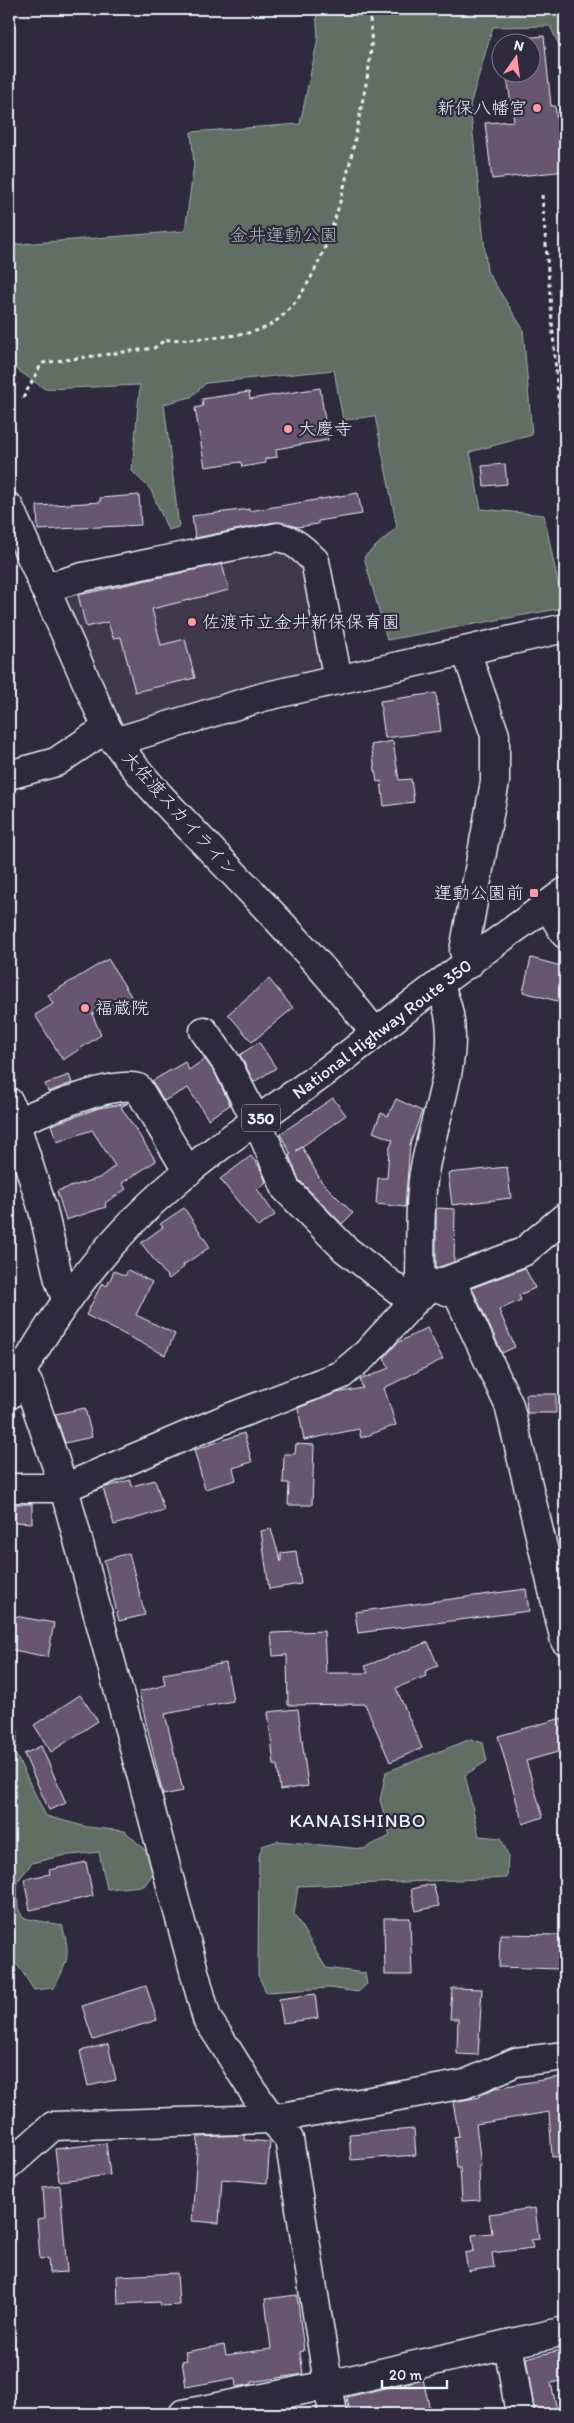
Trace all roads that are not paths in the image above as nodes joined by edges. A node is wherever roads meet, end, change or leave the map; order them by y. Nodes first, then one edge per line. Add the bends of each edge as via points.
1 (9, 508) edge
2 (44, 588) junction
3 (565, 628) edge
4 (466, 651) junction
5 (338, 680) junction
6 (111, 735) junction
7 (9, 775) edge
8 (556, 898) edge
9 (565, 934) edge
10 (469, 964) junction
11 (439, 986) junction
12 (204, 1031) dead end
13 (375, 1033) junction
14 (12, 1112) edge
15 (256, 1122) junction
16 (188, 1172) junction
17 (565, 1217) edge
18 (425, 1292) junction
19 (67, 1300) junction
20 (15, 1384) edge
21 (9, 1488) edge
22 (64, 1488) junction
23 (565, 1641) edge
24 (565, 2056) edge
25 (271, 2119) junction
26 (9, 2165) edge
27 (565, 2331) edge
28 (508, 2344) junction
29 (328, 2385) junction
30 (183, 2414) edge
31 (333, 2414) edge
32 (520, 2414) edge

1 - 2 main road, 大佐渡スカイライン
2 - 5 main road via 82,577 278,537 288,539 315,561
2 - 6 main road, 大佐渡スカイライン
3 - 4 main road
4 - 5 main road
4 - 10 main road via 495,735 495,782 464,951
5 - 6 main road
6 - 7 main road via 56,762
6 - 13 main road, 大佐渡スカイライン via 158,794 263,904
8 - 9 main road
8 - 10 main road, National Highway Route 350 / 350
10 - 11 main road, National Highway Route 350 / 350
11 - 13 main road, National Highway Route 350 / 350
11 - 18 main road via 447,1000 451,1027 450,1057 423,1180 420,1276
12 - 15 main road via 228,1065
13 - 15 main road, National Highway Route 350 / 350
14 - 16 main road via 112,1088 138,1088
14 - 19 main road
15 - 16 main road, National Highway Route 350 / 350
15 - 18 main road via 286,1189 345,1249 402,1293
16 - 19 main road, National Highway Route 350 / 350 via 137,1217
17 - 18 main road via 523,1252
18 - 22 main road via 367,1353 341,1375 223,1420
18 - 23 main road via 458,1295 509,1405
19 - 20 main road, National Highway Route 350 / 350
20 - 22 main road via 29,1385
21 - 22 main road
22 - 25 main road via 207,2018
24 - 25 main road via 516,2062 465,2084
25 - 26 main road via 53,2126
25 - 29 main road via 288,2139
27 - 28 main road
28 - 29 main road
28 - 32 main road
29 - 30 main road
29 - 31 main road

